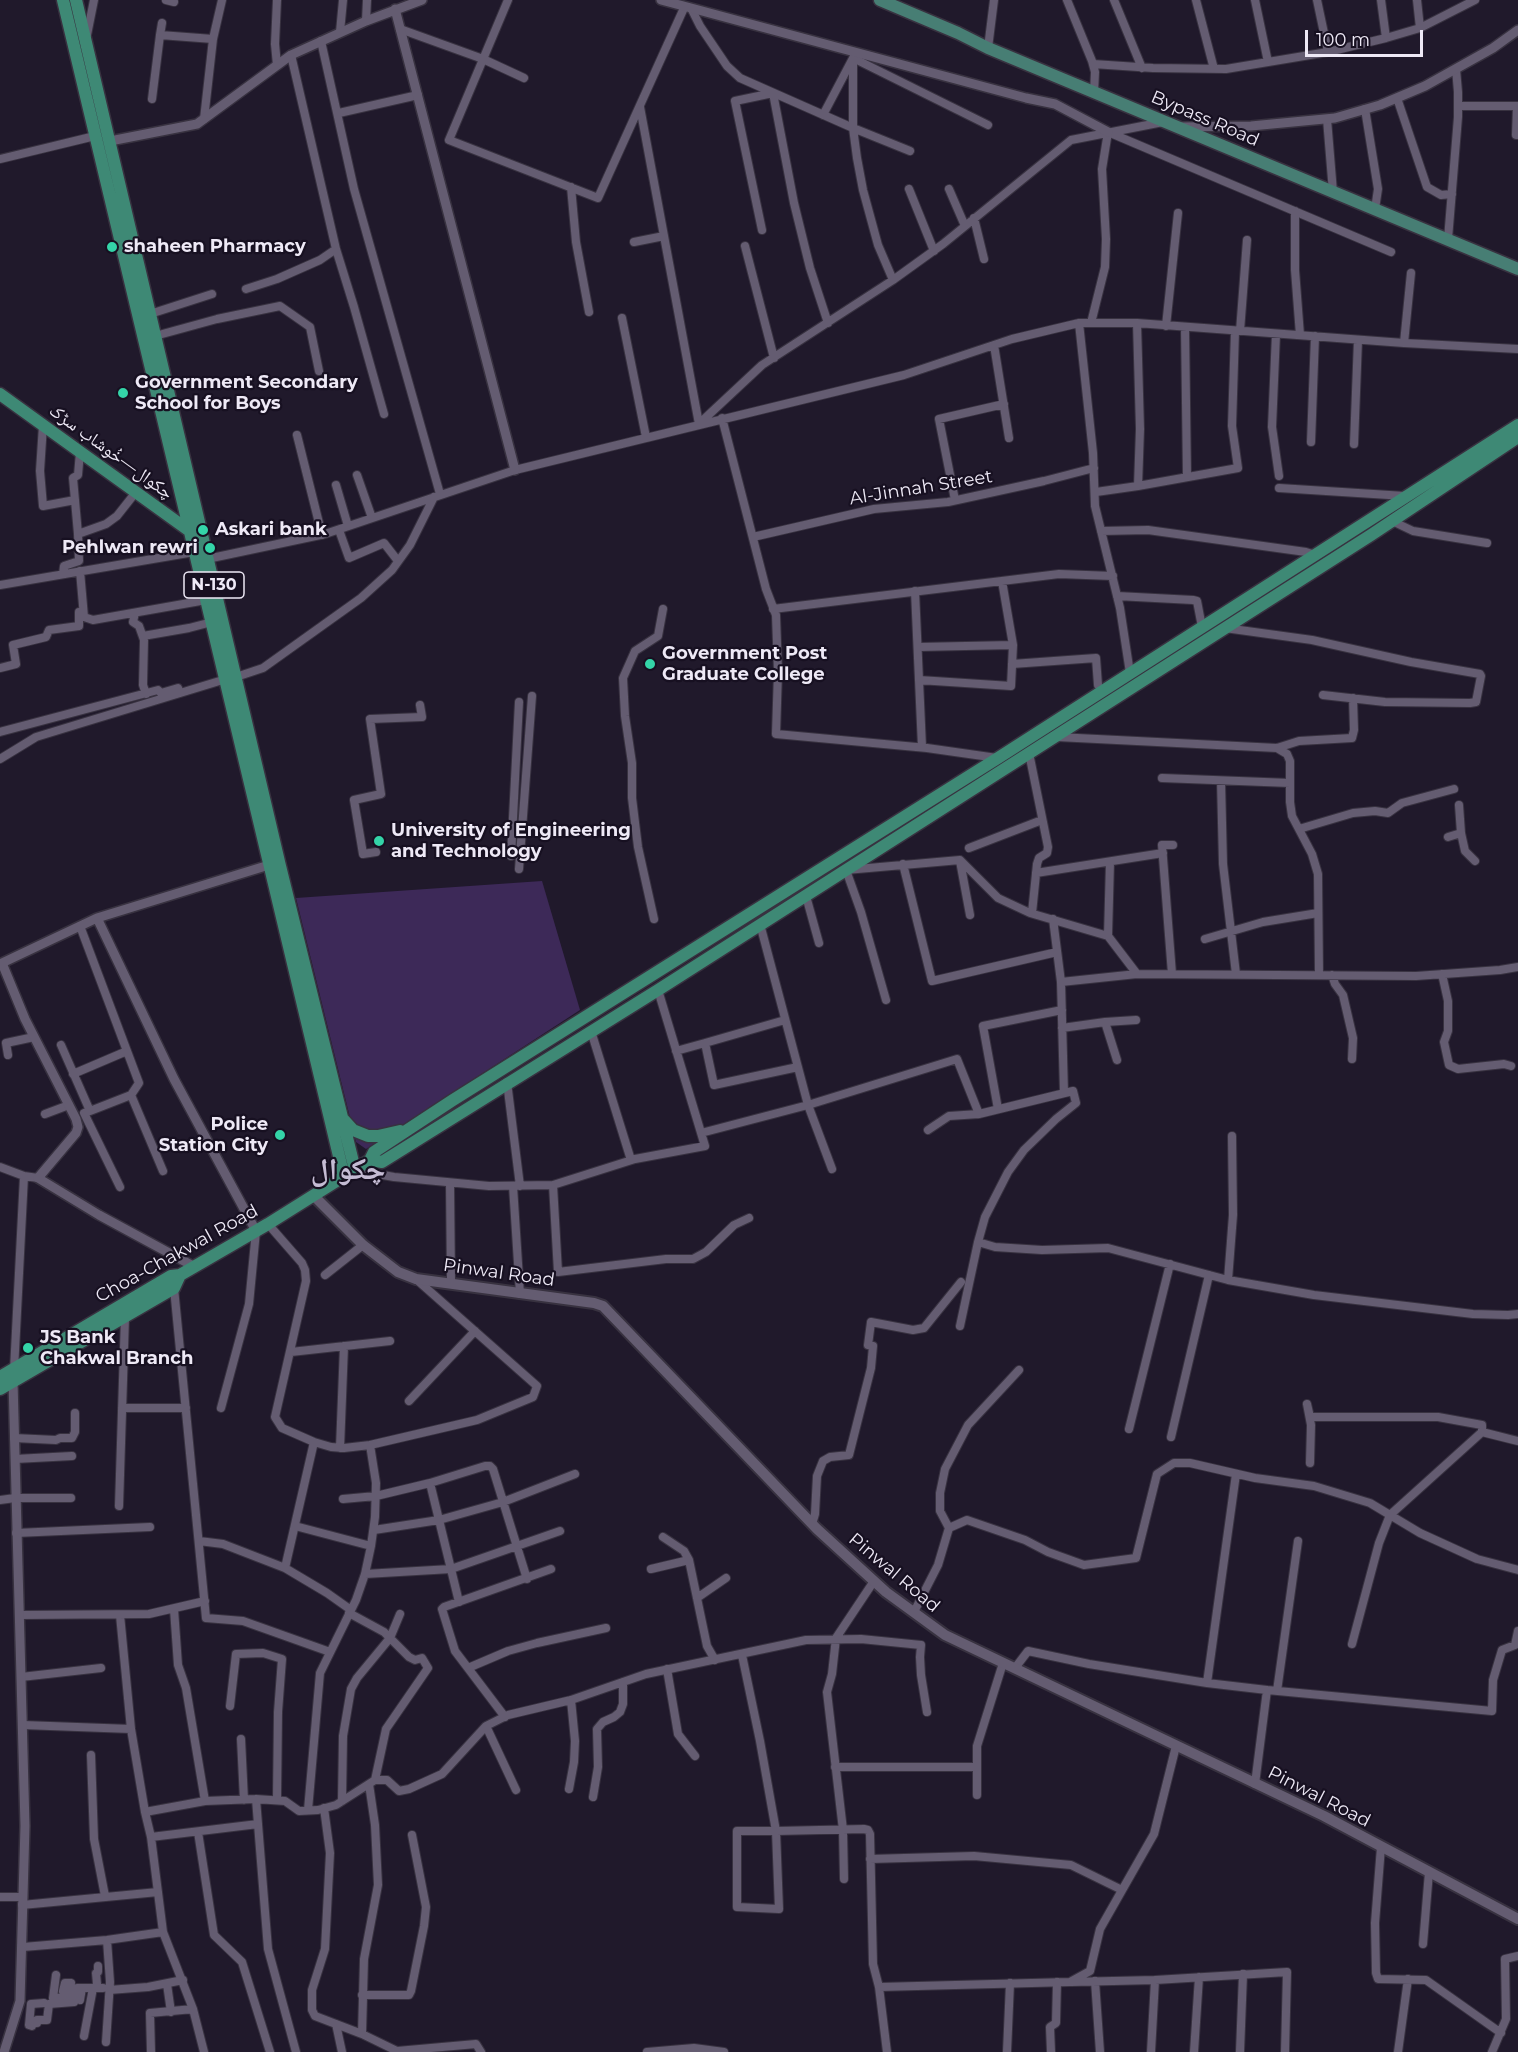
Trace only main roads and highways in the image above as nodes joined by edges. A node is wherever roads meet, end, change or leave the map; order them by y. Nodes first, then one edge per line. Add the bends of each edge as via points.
1 (63, 0) edge
2 (76, 0) edge
3 (880, 0) edge
4 (1518, 269) edge
5 (0, 394) edge
6 (168, 419) junction
7 (1518, 425) edge
8 (1518, 437) edge
9 (188, 531) junction
10 (202, 539) junction
11 (231, 678) junction
12 (274, 865) junction
13 (342, 1118) junction
14 (421, 1121) junction
15 (370, 1160) junction
16 (355, 1170) junction
17 (344, 1178) junction
18 (314, 1196) junction
19 (180, 1275) junction
20 (14, 1376) junction
21 (0, 1377) edge
22 (0, 1389) edge
23 (1518, 1919) edge

1 - 6 highway, N-130
2 - 6 highway, N-130 via 155,336
3 - 4 main road, Bypass Road
5 - 9 highway, چکوال—خُوشاب سڑک
6 - 9 highway, N-130
6 - 10 highway, N-130
7 - 14 highway
8 - 15 highway via 658,990 382,1162
9 - 10 highway, چکوال—خُوشاب سڑک
9 - 11 highway, N-130
10 - 11 highway, N-130
11 - 12 highway, N-130
12 - 13 highway, N-130
12 - 17 highway, N-130
13 - 14 highway via 357,1132 372,1136 394,1133
13 - 16 highway, N-130
14 - 15 highway via 374,1152
15 - 16 highway, Choa-Chakwal Road
16 - 17 highway, Choa-Chakwal Road
17 - 18 highway, Choa-Chakwal Road
18 - 19 highway, Choa-Chakwal Road
18 - 23 main road, Pinwal Road via 363,1245 398,1272 416,1279 603,1306 812,1524 874,1581 945,1635 1255,1784
19 - 20 highway, Choa-Chakwal Road via 171,1276
19 - 20 highway via 174,1288
20 - 21 highway, Choa-Chakwal Road
20 - 22 highway

